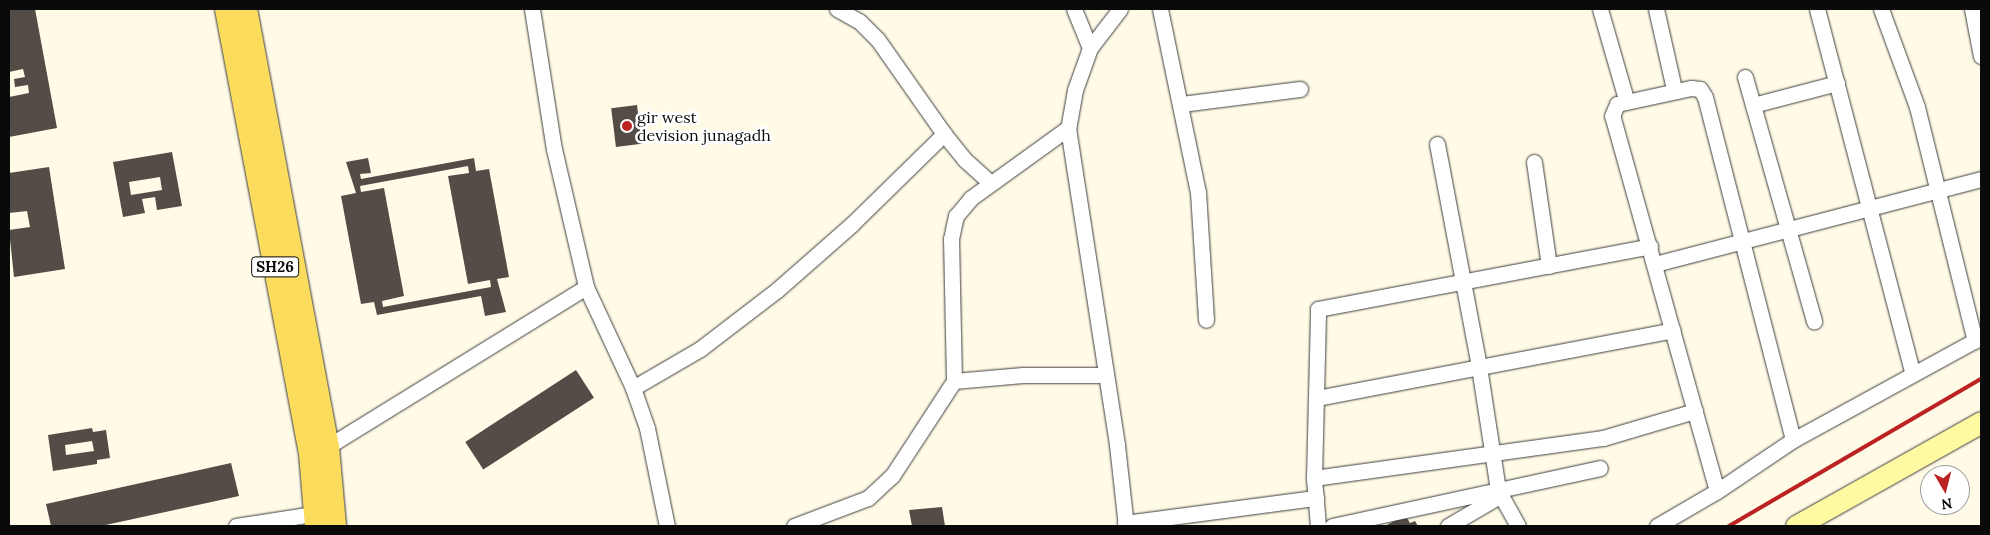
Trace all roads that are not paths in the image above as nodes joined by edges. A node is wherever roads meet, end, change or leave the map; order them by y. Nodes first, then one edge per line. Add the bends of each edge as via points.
1 (227, 9) edge
2 (245, 9) edge
3 (532, 9) edge
4 (839, 9) edge
5 (1074, 9) edge
6 (1120, 9) edge
7 (1160, 9) edge
8 (1600, 9) edge
9 (1656, 9) edge
10 (1816, 9) edge
11 (1881, 9) edge
12 (1972, 9) edge
13 (1090, 48) junction
14 (1981, 56) edge
15 (1745, 77) dead end
16 (1837, 83) junction
17 (1300, 89) dead end
18 (1674, 90) junction
19 (1626, 99) junction
20 (1181, 104) junction
21 (1753, 105) junction
22 (1068, 128) junction
23 (944, 134) junction
24 (1437, 144) dead end
25 (1534, 162) dead end
26 (1981, 179) edge
27 (991, 183) junction
28 (1936, 191) junction
29 (1870, 208) junction
30 (1788, 230) junction
31 (1742, 242) junction
32 (1650, 246) junction
33 (1655, 264) junction
34 (1549, 266) junction
35 (1462, 282) junction
36 (586, 288) junction
37 (1206, 320) dead end
38 (1814, 321) dead end
39 (1673, 330) junction
40 (1978, 339) edge
41 (1479, 367) junction
42 (1913, 374) junction
43 (1106, 375) junction
44 (954, 381) junction
45 (633, 388) junction
46 (1317, 398) junction
47 (1695, 411) junction
48 (1981, 422) edge
49 (1793, 440) junction
50 (327, 447) junction
51 (1493, 453) junction
52 (1600, 468) dead end
53 (1314, 478) junction
54 (1716, 491) junction
55 (1500, 493) junction
56 (1316, 498) junction
57 (325, 519) edge
58 (1125, 525) edge
59 (236, 526) edge
60 (667, 526) edge
61 (794, 526) edge
62 (1318, 526) edge
63 (1332, 526) edge
64 (1448, 526) edge
65 (1518, 526) edge
66 (1656, 526) edge
67 (1796, 526) edge

1 - 57 main road, SH26
2 - 50 main road, SH26
3 - 36 street via 554,149
4 - 23 street via 860,22 878,40
5 - 13 street
6 - 13 street
7 - 20 street
8 - 19 street
9 - 18 street
10 - 16 street
11 - 28 street via 1917,107
12 - 14 street
13 - 22 street via 1075,90
15 - 21 street
16 - 21 street
16 - 29 street
17 - 20 street
18 - 19 street
18 - 31 street via 1700,89 1705,97
19 - 32 street via 1617,104 1612,116
20 - 37 street via 1198,192
21 - 30 street
22 - 27 street
22 - 43 street
23 - 27 street
23 - 45 street via 852,224 777,290 700,349
24 - 35 street
25 - 34 street
26 - 28 street
27 - 44 street via 971,198 956,216 951,239
28 - 29 street
28 - 40 street
29 - 30 street
29 - 42 street
30 - 31 street
30 - 38 street
31 - 33 street
31 - 49 street
32 - 33 street
32 - 34 street
33 - 39 street
34 - 35 street
35 - 41 street
35 - 46 street via 1318,309
36 - 45 street
36 - 50 street
39 - 41 street
39 - 47 street
40 - 42 street
41 - 46 street
41 - 51 street
42 - 49 street
43 - 44 street via 1023,375
43 - 58 street
44 - 61 street via 892,476 868,498
45 - 60 street via 647,428
46 - 53 street
47 - 51 street via 1603,438
47 - 54 street
48 - 67 street
49 - 54 street
50 - 57 main road, SH26
51 - 53 street
51 - 55 street
52 - 55 street
53 - 56 street
54 - 66 street
55 - 63 street
55 - 64 street
55 - 65 street
56 - 58 street
56 - 62 street
57 - 59 street

